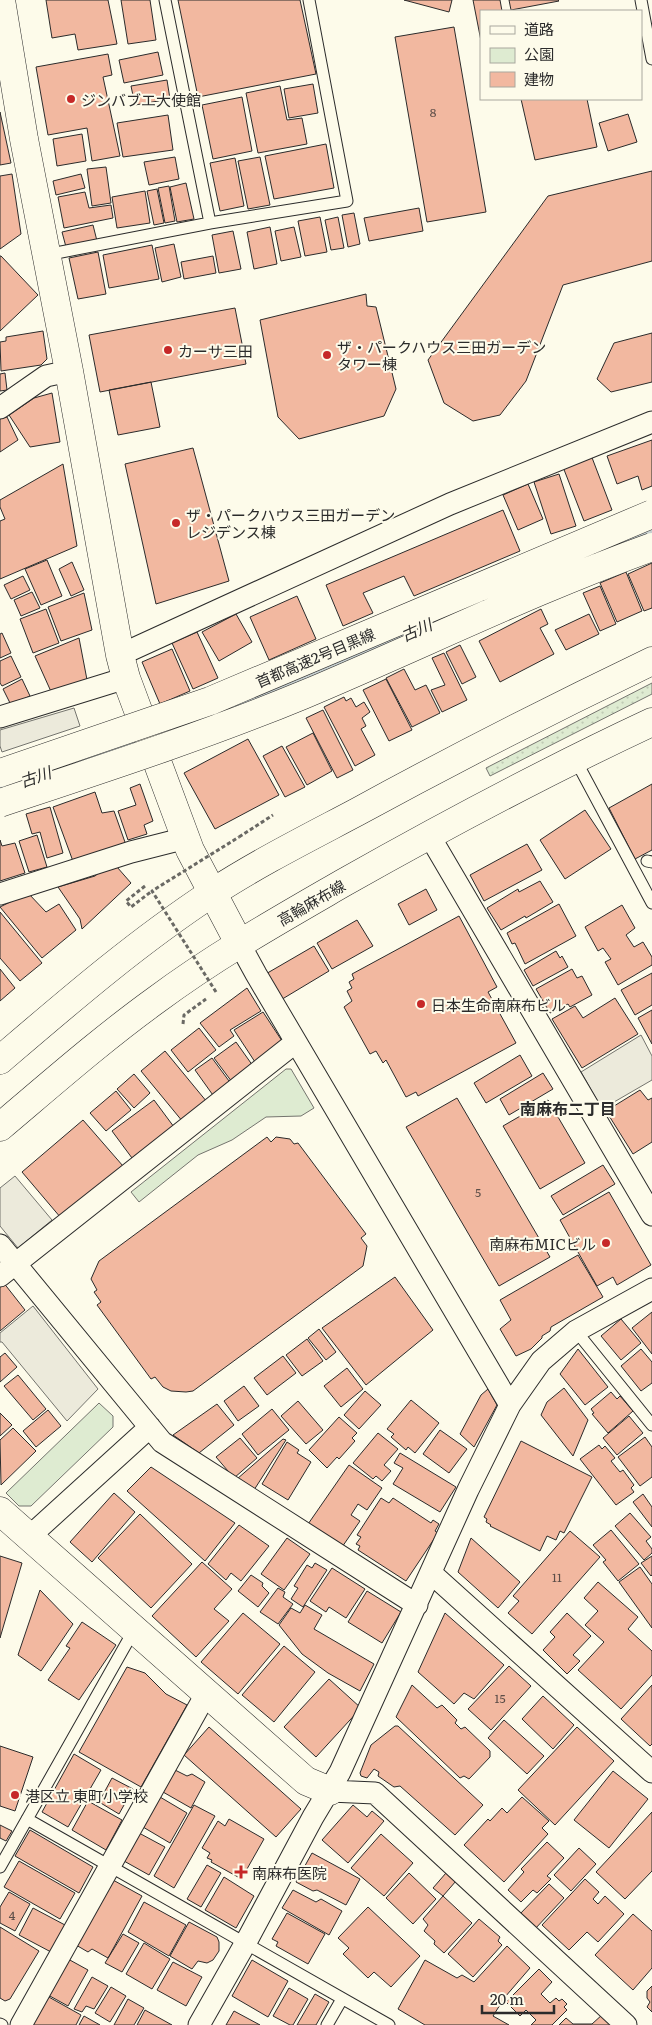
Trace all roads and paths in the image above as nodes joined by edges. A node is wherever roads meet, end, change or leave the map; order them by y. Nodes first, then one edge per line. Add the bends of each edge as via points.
1 (1, 0) edge
2 (166, 0) edge
3 (309, 0) edge
4 (641, 0) edge
5 (5, 53) edge
6 (652, 59) edge
7 (210, 223) junction
8 (46, 255) junction
9 (69, 371) junction
10 (0, 408) edge
11 (652, 422) edge
12 (652, 514) edge
13 (652, 547) edge
14 (652, 661) edge
15 (123, 667) junction
16 (0, 717) edge
17 (652, 722) edge
18 (575, 758) junction
19 (0, 773) edge
20 (0, 803) edge
21 (273, 815) dead end
22 (429, 834) junction
23 (186, 838) junction
24 (145, 886) dead end
25 (152, 891) junction
26 (213, 892) junction
27 (0, 894) edge
28 (652, 903) edge
29 (239, 943) junction
30 (183, 1024) dead end
31 (296, 1042) junction
32 (0, 1060) edge
33 (0, 1127) edge
34 (652, 1215) edge
35 (0, 1245) edge
36 (8, 1270) edge
37 (652, 1289) edge
38 (576, 1331) junction
39 (510, 1405) junction
40 (652, 1425) edge
41 (150, 1427) junction
42 (0, 1511) edge
43 (30, 1537) junction
44 (431, 1573) junction
45 (417, 1605) junction
46 (134, 1630) junction
47 (206, 1694) junction
48 (652, 1772) edge
49 (330, 1791) junction
50 (27, 1819) junction
51 (109, 1865) junction
52 (0, 1867) edge
53 (245, 1944) junction
54 (342, 1999) junction
55 (21, 2025) edge
56 (200, 2025) edge
57 (327, 2025) edge
58 (389, 2025) edge
59 (626, 2025) edge

1 - 5 main road
2 - 7 lane
3 - 7 lane via 347,201
4 - 6 lane
5 - 8 main road
7 - 8 lane
8 - 9 main road
9 - 10 street via 46,376
9 - 15 main road
11 - 15 street via 450,504
12 - 19 main road, 首都高速2号目黒線, bridge via 210,701
13 - 20 main road, 首都高速2号目黒線, bridge via 236,722
14 - 26 main road via 555,707
15 - 16 street
15 - 23 main road, bridge
17 - 18 main road, 高輪麻布線
18 - 22 main road, 高輪麻布線
18 - 28 lane
21 - 25 path, bridge
22 - 29 main road, 高輪麻布線
22 - 34 street
23 - 26 main road
23 - 27 street
24 - 25 path via 126,901 132,907
25 - 30 path, bridge via 216,992 184,1015
26 - 29 main road
26 - 32 main road via 119,960
29 - 31 street
29 - 33 main road, 高輪麻布線 via 130,1019
31 - 36 street
31 - 39 street
35 - 36 street
36 - 41 street
37 - 38 street
38 - 39 street via 541,1361
38 - 40 lane
39 - 44 street
41 - 43 street
41 - 45 street via 162,1442
42 - 43 main road
43 - 46 main road
44 - 45 street
44 - 48 street
45 - 49 street
46 - 47 main road
46 - 50 lane
47 - 49 main road via 306,1781
47 - 51 street
49 - 53 street
49 - 59 street via 375,1793
50 - 51 lane
50 - 52 lane
51 - 53 lane
51 - 55 street
53 - 54 lane
53 - 56 street
54 - 57 lane
54 - 58 lane

